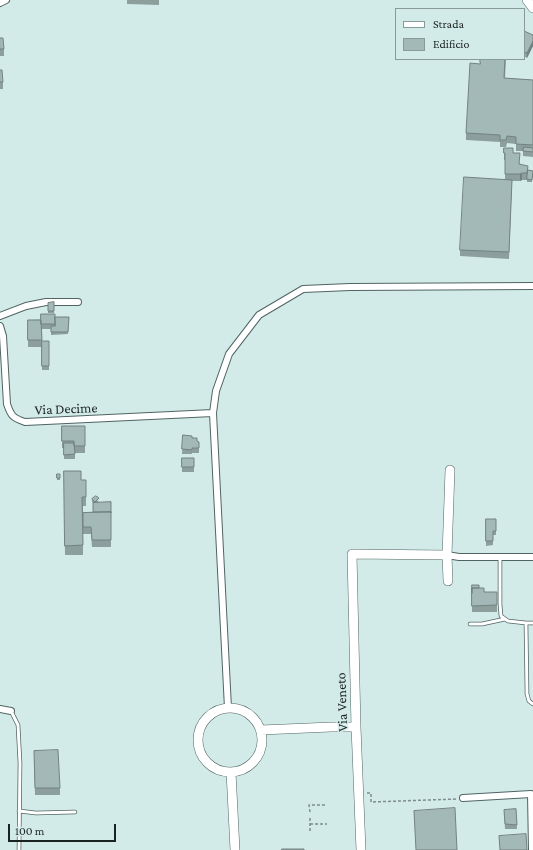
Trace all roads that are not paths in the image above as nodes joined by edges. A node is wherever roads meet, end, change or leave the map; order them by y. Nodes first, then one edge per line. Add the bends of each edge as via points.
1 (6, 0) edge
2 (527, 0) edge
3 (0, 2) edge
4 (533, 8) edge
5 (533, 286) edge
6 (78, 302) dead end
7 (0, 316) edge
8 (0, 326) edge
9 (213, 414) junction
10 (450, 470) dead end
11 (447, 555) junction
12 (500, 557) junction
13 (533, 557) edge
14 (448, 581) dead end
15 (505, 619) junction
16 (526, 623) junction
17 (533, 623) edge
18 (470, 624) dead end
19 (533, 704) edge
20 (228, 708) junction
21 (0, 709) edge
22 (10, 712) joint
23 (356, 727) junction
24 (261, 730) junction
25 (231, 772) junction
26 (462, 798) road end
27 (19, 811) junction
28 (75, 812) dead end
29 (19, 850) edge
30 (235, 850) edge
31 (361, 850) edge
32 (532, 850) edge

1 - 3 street
2 - 4 street
5 - 9 street via 350,286 303,290 259,315 229,354 216,391
6 - 7 street via 46,302
8 - 9 street, Via Decime via 3,336 7,404 10,414 15,419 24,422
9 - 20 street
10 - 11 street
11 - 12 street
11 - 14 street
11 - 23 street, Via Veneto via 352,554
12 - 13 street
12 - 15 lane via 500,610 501,616
15 - 16 lane
15 - 18 lane
16 - 17 lane
16 - 19 lane via 527,694
20 - 24 street via 248,713 256,720
20 - 25 street via 218,710 202,724 198,744 206,761 213,767
21 - 22 street
22 - 27 lane via 18,725
23 - 24 street
23 - 31 street, Via Veneto
24 - 25 street via 261,749 257,758 241,770
25 - 30 street
26 - 32 street via 531,794
27 - 28 lane
27 - 29 lane

